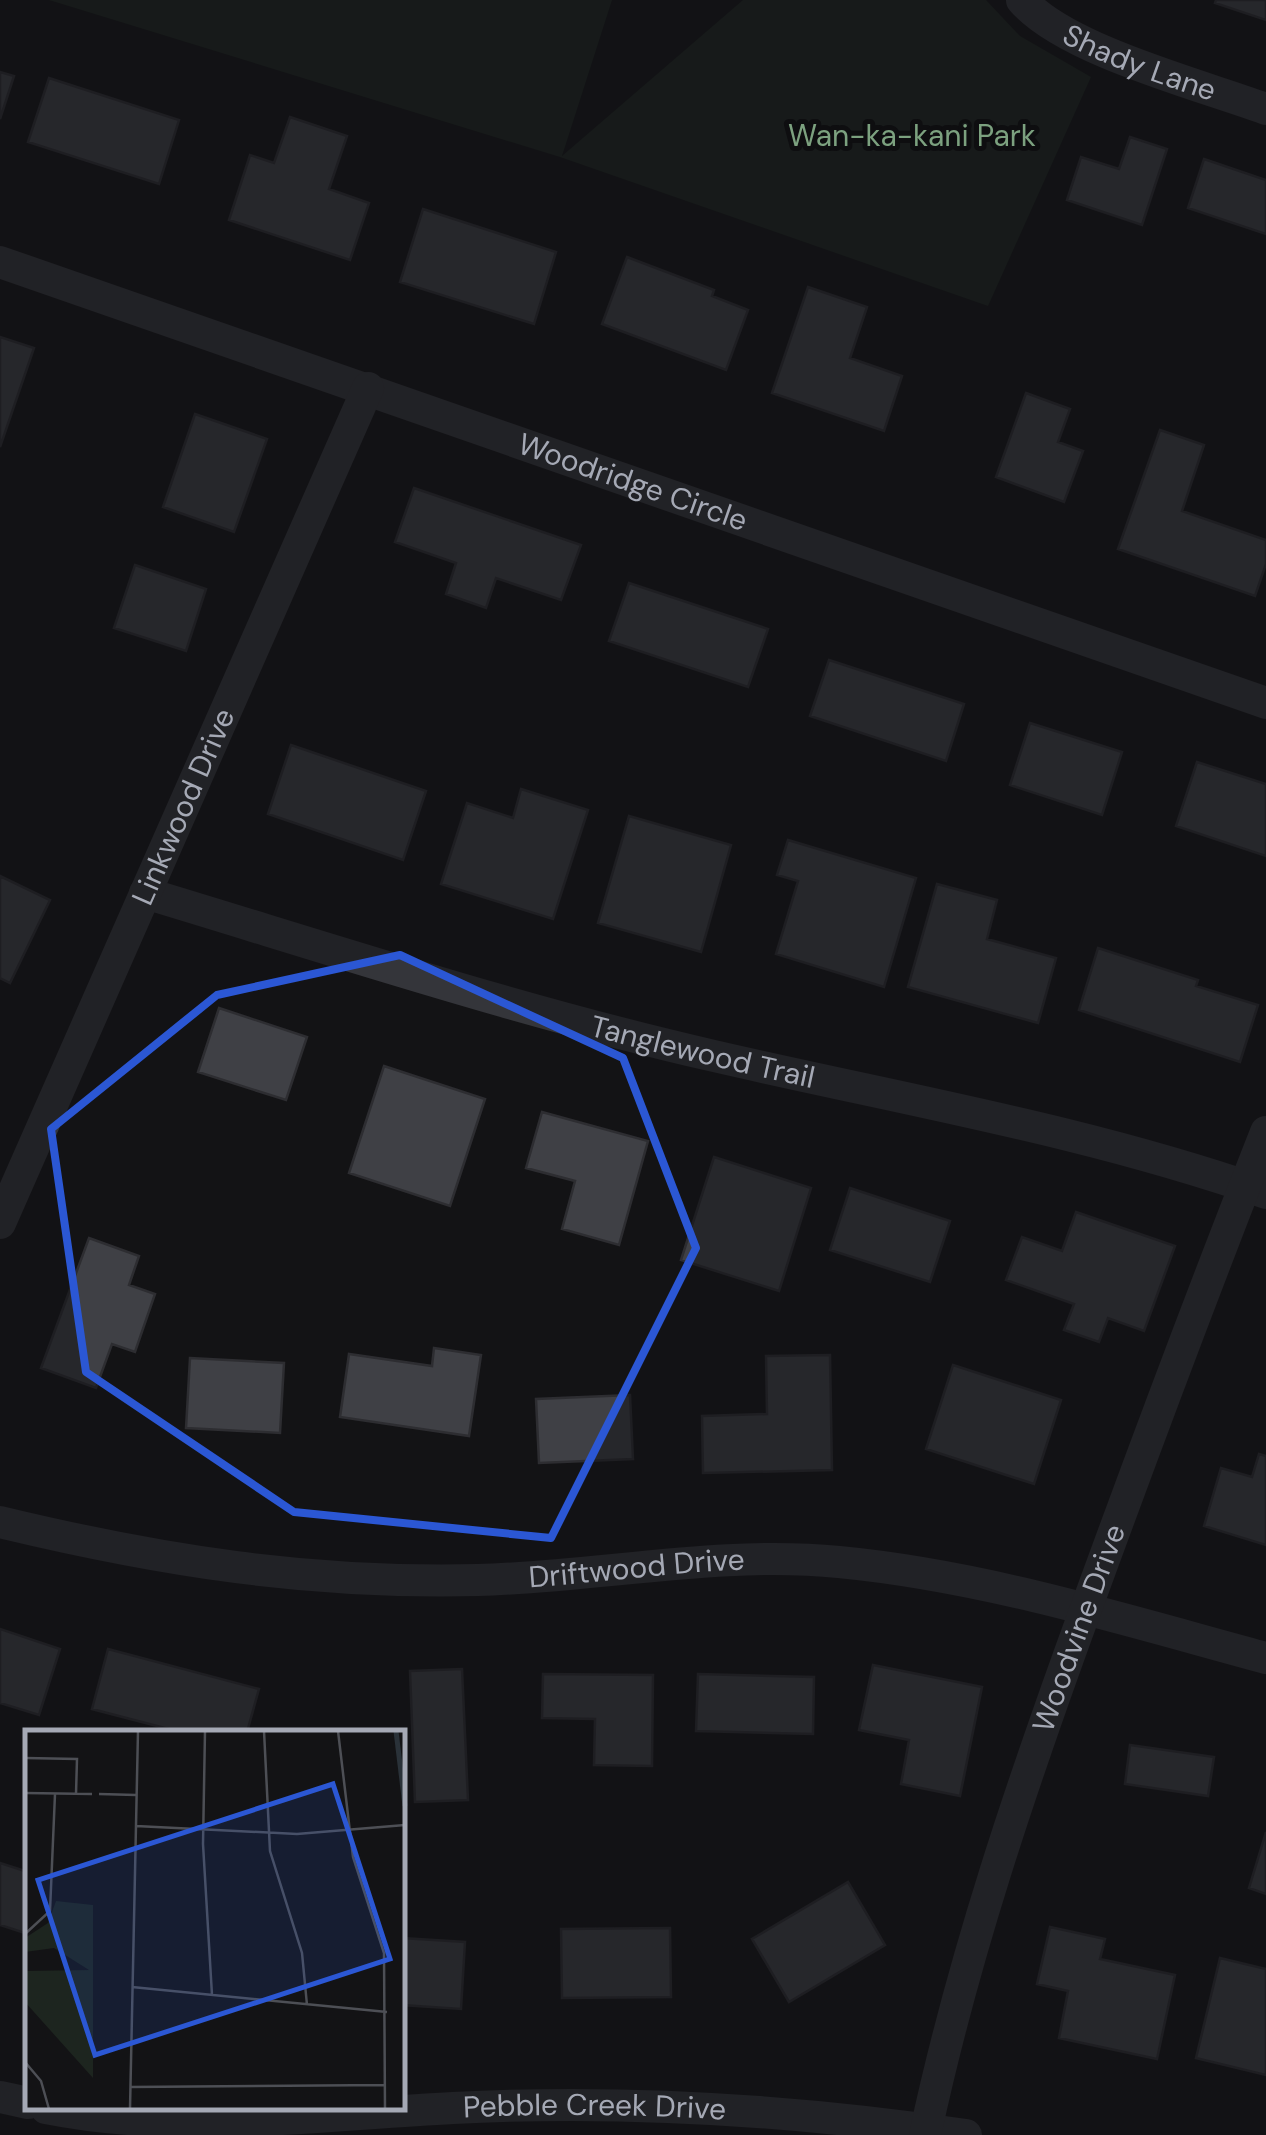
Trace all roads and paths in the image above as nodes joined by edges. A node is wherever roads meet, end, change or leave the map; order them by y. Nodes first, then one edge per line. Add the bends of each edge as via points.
1 (1022, 0) edge
2 (1266, 109) edge
3 (0, 262) edge
4 (368, 388) junction
5 (1266, 703) edge
6 (145, 893) junction
7 (1266, 1132) edge
8 (1255, 1190) edge
9 (0, 1223) edge
10 (0, 1522) edge
11 (1086, 1609) junction
12 (1266, 1658) edge
13 (0, 2096) edge
14 (25, 2102) edge
15 (59, 2110) edge
16 (926, 2132) edge
17 (966, 2135) edge

1 - 2 street, Shady Lane via 1036,16 1095,46
3 - 4 street, Woodridge Circle
4 - 5 street, Woodridge Circle
4 - 6 street, Linkwood Drive
6 - 8 street, Tanglewood Trail via 497,999 713,1056 1149,1153
6 - 9 street, Linkwood Drive
7 - 8 street, Woodvine Drive
8 - 11 street, Woodvine Drive via 1170,1376
10 - 11 street, Driftwood Drive via 230,1570 481,1580 767,1560 837,1562 965,1578
11 - 12 street, Driftwood Drive
11 - 16 street, Woodvine Drive via 1018,1795
13 - 14 street
15 - 16 street, Pebble Creek Drive via 220,2126 453,2108 640,2104 752,2109
16 - 17 street, Pebble Creek Drive

